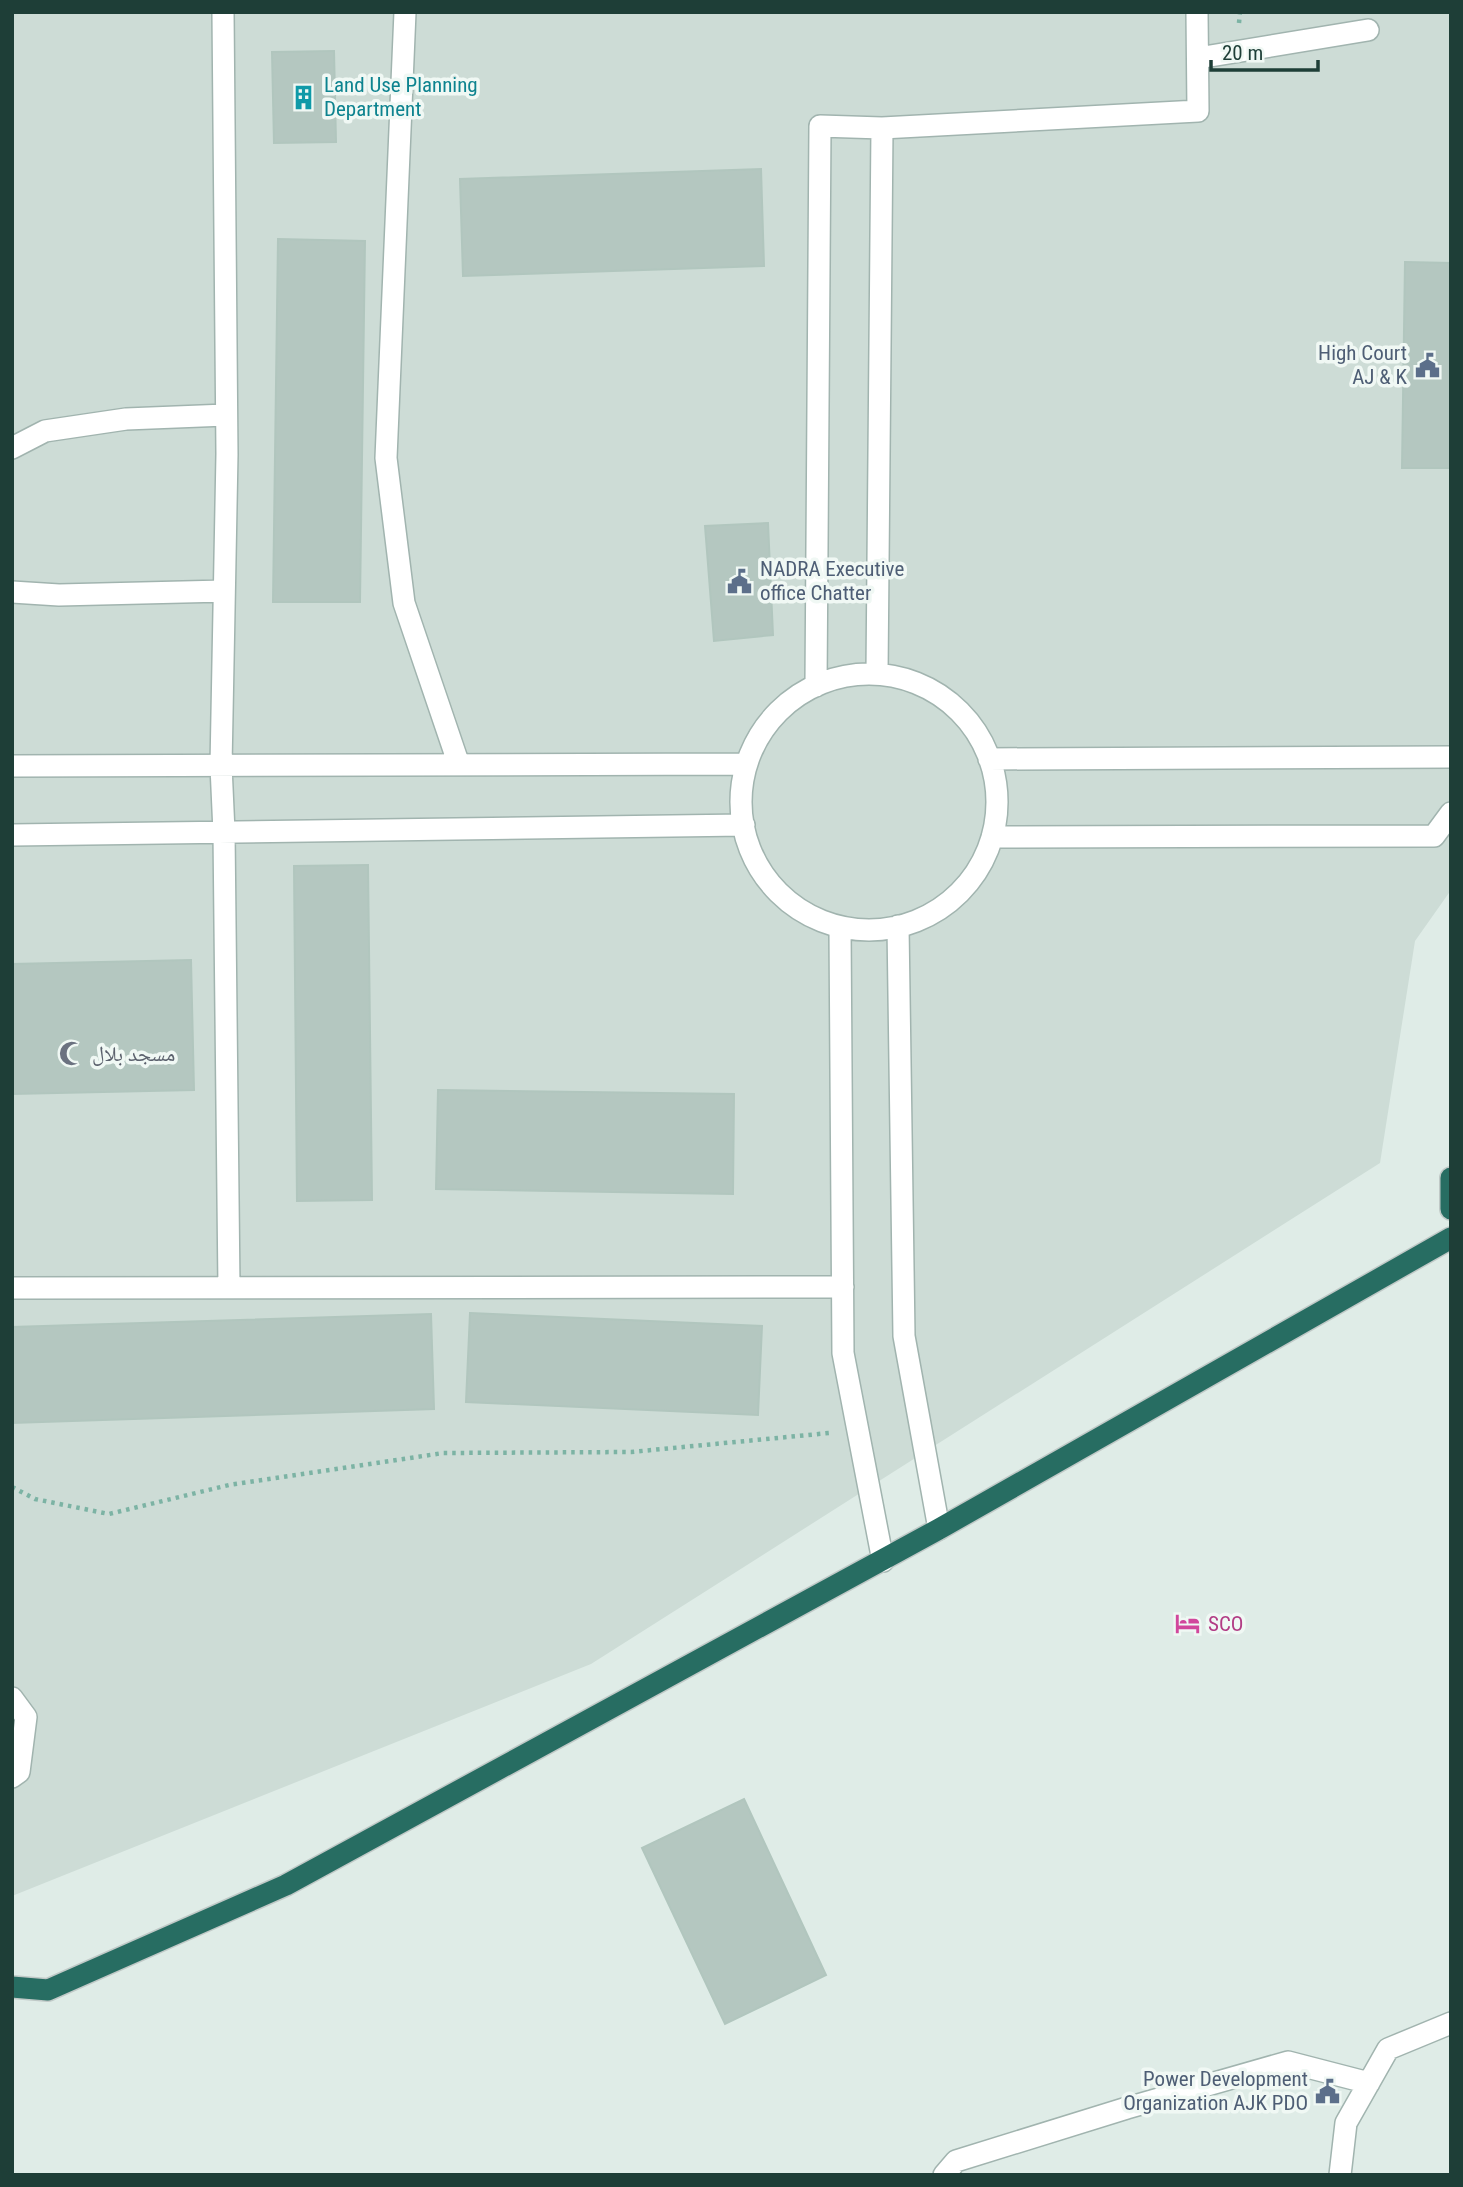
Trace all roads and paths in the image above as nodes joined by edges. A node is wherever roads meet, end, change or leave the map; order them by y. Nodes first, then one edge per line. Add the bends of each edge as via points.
1 (223, 12) edge
2 (405, 12) edge
3 (1197, 12) edge
4 (1368, 30) dead end
5 (1198, 58) junction
6 (882, 128) junction
7 (226, 415) junction
8 (12, 448) edge
9 (224, 591) junction
10 (12, 592) edge
11 (877, 673) junction
12 (816, 686) junction
13 (1451, 757) edge
14 (989, 759) junction
15 (746, 764) junction
16 (221, 765) junction
17 (459, 765) junction
18 (12, 766) edge
19 (1451, 813) edge
20 (744, 825) junction
21 (223, 832) junction
22 (12, 835) edge
23 (992, 837) junction
24 (898, 926) junction
25 (840, 928) junction
26 (1451, 1178) edge
27 (1451, 1209) edge
28 (1451, 1238) edge
29 (843, 1287) junction
30 (12, 1288) edge
31 (229, 1288) junction
32 (857, 1430) junction
33 (12, 1487) edge
34 (939, 1529) junction
35 (883, 1560) junction
36 (12, 1698) edge
37 (12, 1777) edge
38 (12, 1987) edge
39 (1451, 2023) edge
40 (1369, 2083) junction
41 (944, 2175) edge
42 (1340, 2175) edge

1 - 7 street
2 - 17 street via 386,458 404,603
3 - 5 street
4 - 5 street
5 - 6 street via 1198,111
6 - 11 street
6 - 12 street via 820,126
7 - 8 street via 126,419 45,430
7 - 9 street
9 - 10 street
9 - 16 street
11 - 12 street via 834,678
11 - 14 street via 919,683 955,706 982,739
12 - 15 street via 796,696 765,726
13 - 14 street
14 - 23 street via 996,779
15 - 17 street
15 - 20 street via 740,806
16 - 17 street
16 - 18 street
16 - 21 street
19 - 23 street via 1434,836
20 - 21 street
20 - 25 street via 748,848 770,884 801,912
21 - 22 street
21 - 31 street
23 - 24 street via 983,862 957,896 922,920
24 - 25 street via 882,931
24 - 34 street via 904,1336
25 - 29 street
26 - 27 highway
28 - 34 highway
29 - 31 street
29 - 32 street via 843,1353
30 - 31 street
32 - 33 path via 631,1452 443,1453 229,1485 109,1514 35,1499
32 - 35 street
34 - 35 highway
35 - 38 highway via 286,1885 48,1990
36 - 37 street via 26,1717 19,1772
39 - 40 street via 1388,2049
40 - 41 street via 1288,2063 956,2161
40 - 42 street via 1346,2123

